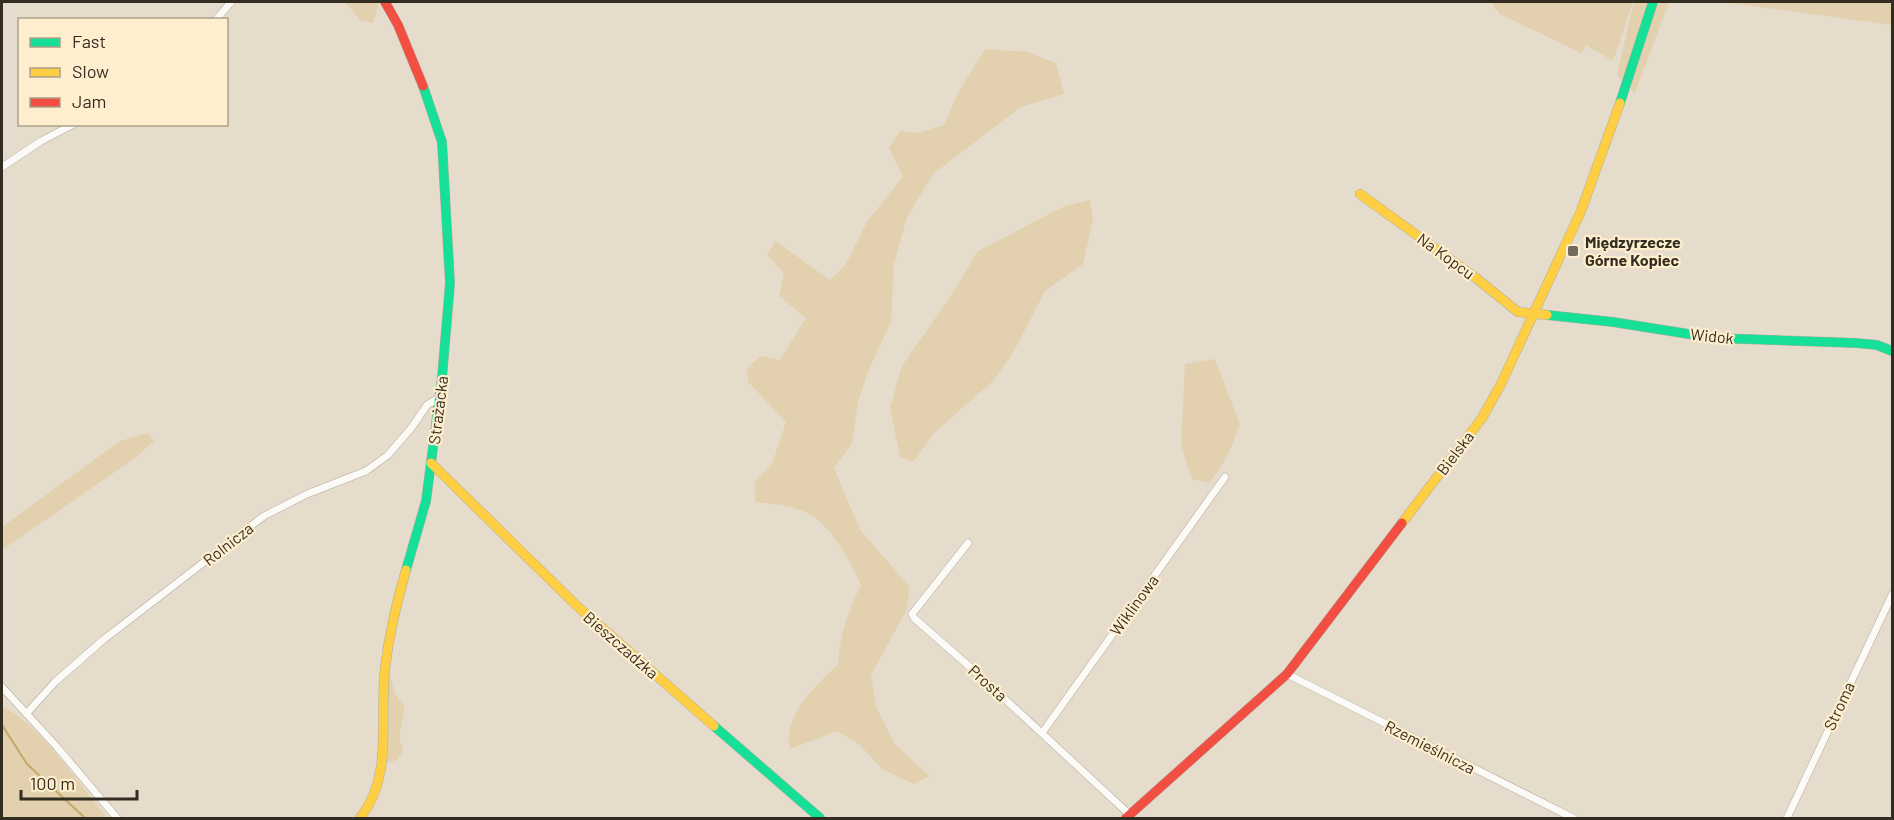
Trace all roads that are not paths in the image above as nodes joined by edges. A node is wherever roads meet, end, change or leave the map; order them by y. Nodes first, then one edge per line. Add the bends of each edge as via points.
1 (231, 2) edge
2 (385, 2) edge
3 (1653, 2) edge
4 (218, 18) edge
5 (70, 126) edge
6 (2, 167) edge
7 (1360, 194) dead end
8 (1532, 314) junction
9 (1893, 351) edge
10 (440, 397) junction
11 (431, 463) junction
12 (1225, 477) dead end
13 (968, 543) dead end
14 (1893, 595) edge
15 (1287, 674) junction
16 (2, 687) edge
17 (27, 713) junction
18 (1042, 733) junction
19 (1128, 817) edge
20 (117, 819) edge
21 (360, 819) edge
22 (820, 819) edge
23 (1573, 819) edge
24 (1787, 819) edge

1 - 4 street
2 - 10 street, Strażacka via 423,86 445,162 450,283
3 - 8 street, Bielska via 1602,158
5 - 6 street
7 - 8 street, Na Kopcu via 1476,278 1500,300 1518,312
8 - 9 street, Widok via 1714,338 1856,343
8 - 15 street, Bielska via 1482,417
10 - 11 street, Strażacka
10 - 17 street, Rolnicza via 427,405 388,455 366,471 264,516 103,640
11 - 21 street, Strażacka via 426,501 385,668 381,778 373,802
11 - 22 street, Bieszczadzka via 562,593 766,767
12 - 18 street, Wiklinowa
13 - 18 street, Prosta via 912,614
14 - 24 street, Stroma
15 - 19 street, Bielska
15 - 23 street, Rzemieślnicza
16 - 17 street
17 - 20 street
18 - 19 street, Prosta

